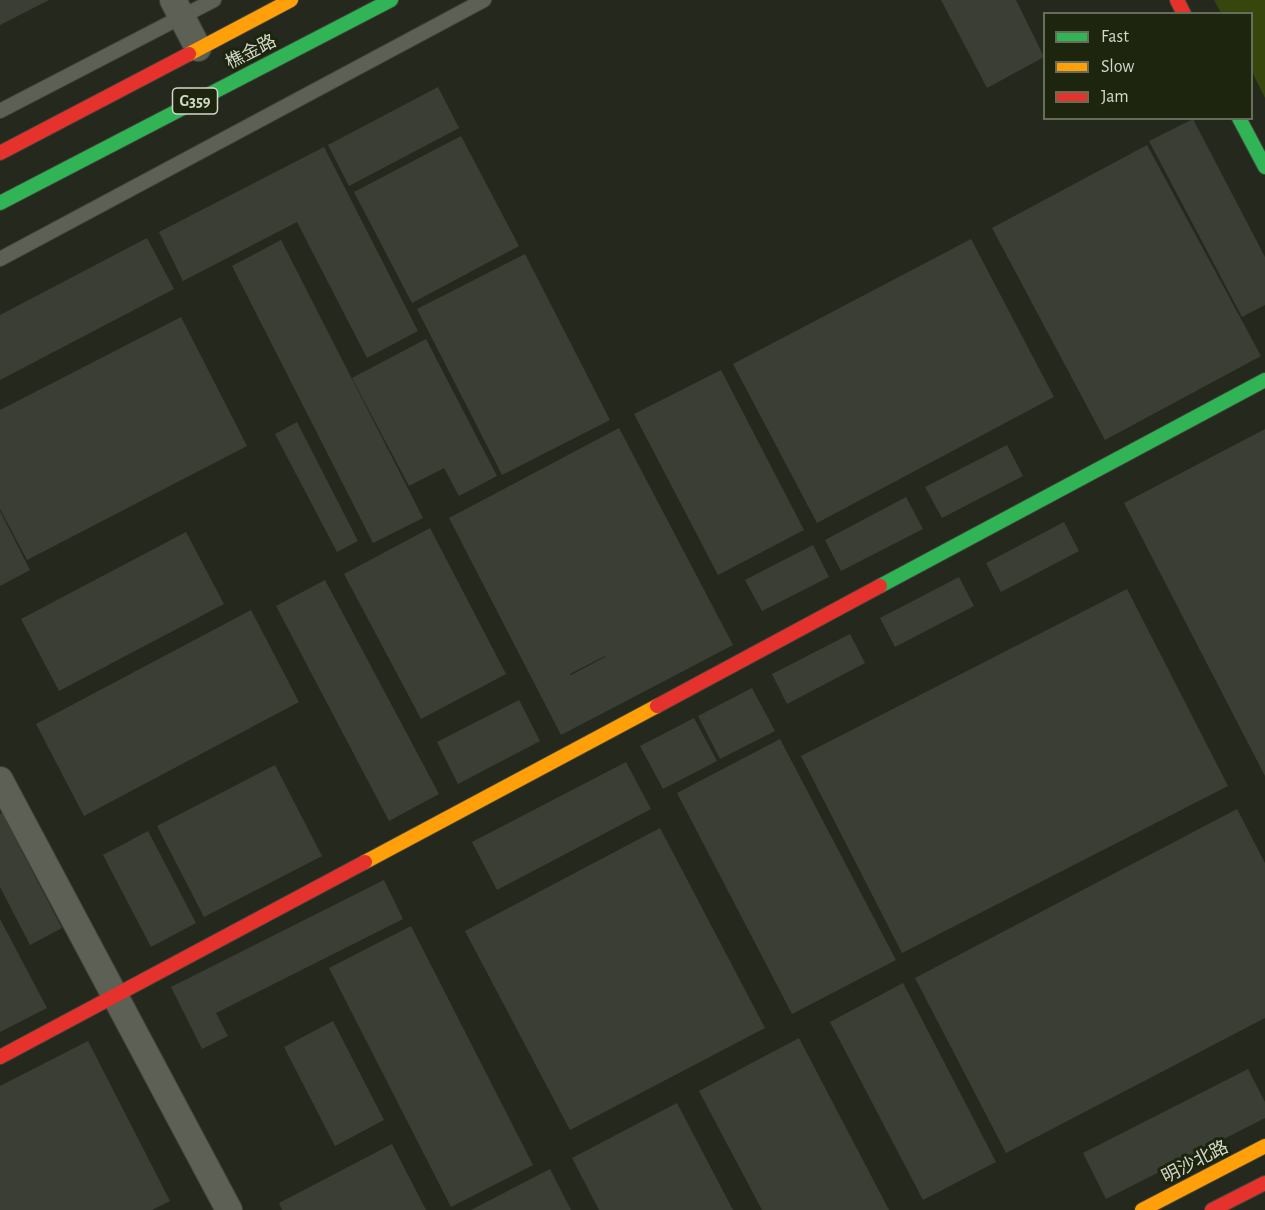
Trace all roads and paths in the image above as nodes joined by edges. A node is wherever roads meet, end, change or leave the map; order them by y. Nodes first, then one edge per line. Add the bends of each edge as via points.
1 (214, 0) edge
2 (291, 0) edge
3 (391, 0) edge
4 (484, 0) edge
5 (177, 9) edge
6 (198, 48) junction
7 (0, 111) edge
8 (1240, 120) edge
9 (0, 153) edge
10 (1265, 167) edge
11 (0, 203) edge
12 (0, 259) edge
13 (1265, 380) edge
14 (0, 780) edge
15 (116, 996) junction
16 (0, 1057) edge
17 (1265, 1146) edge
18 (1265, 1183) edge
19 (229, 1210) edge
20 (1142, 1210) edge
21 (1212, 1210) edge

1 - 5 lane
2 - 6 main road, 樵金路 / G359
3 - 11 main road, 樵金路 / G359
4 - 12 lane
5 - 6 street
5 - 7 lane
6 - 9 main road, 樵金路 / G359
8 - 10 main road
13 - 15 main road
14 - 15 street
15 - 16 main road
15 - 19 street
17 - 20 main road, 明沙北路
18 - 21 main road

